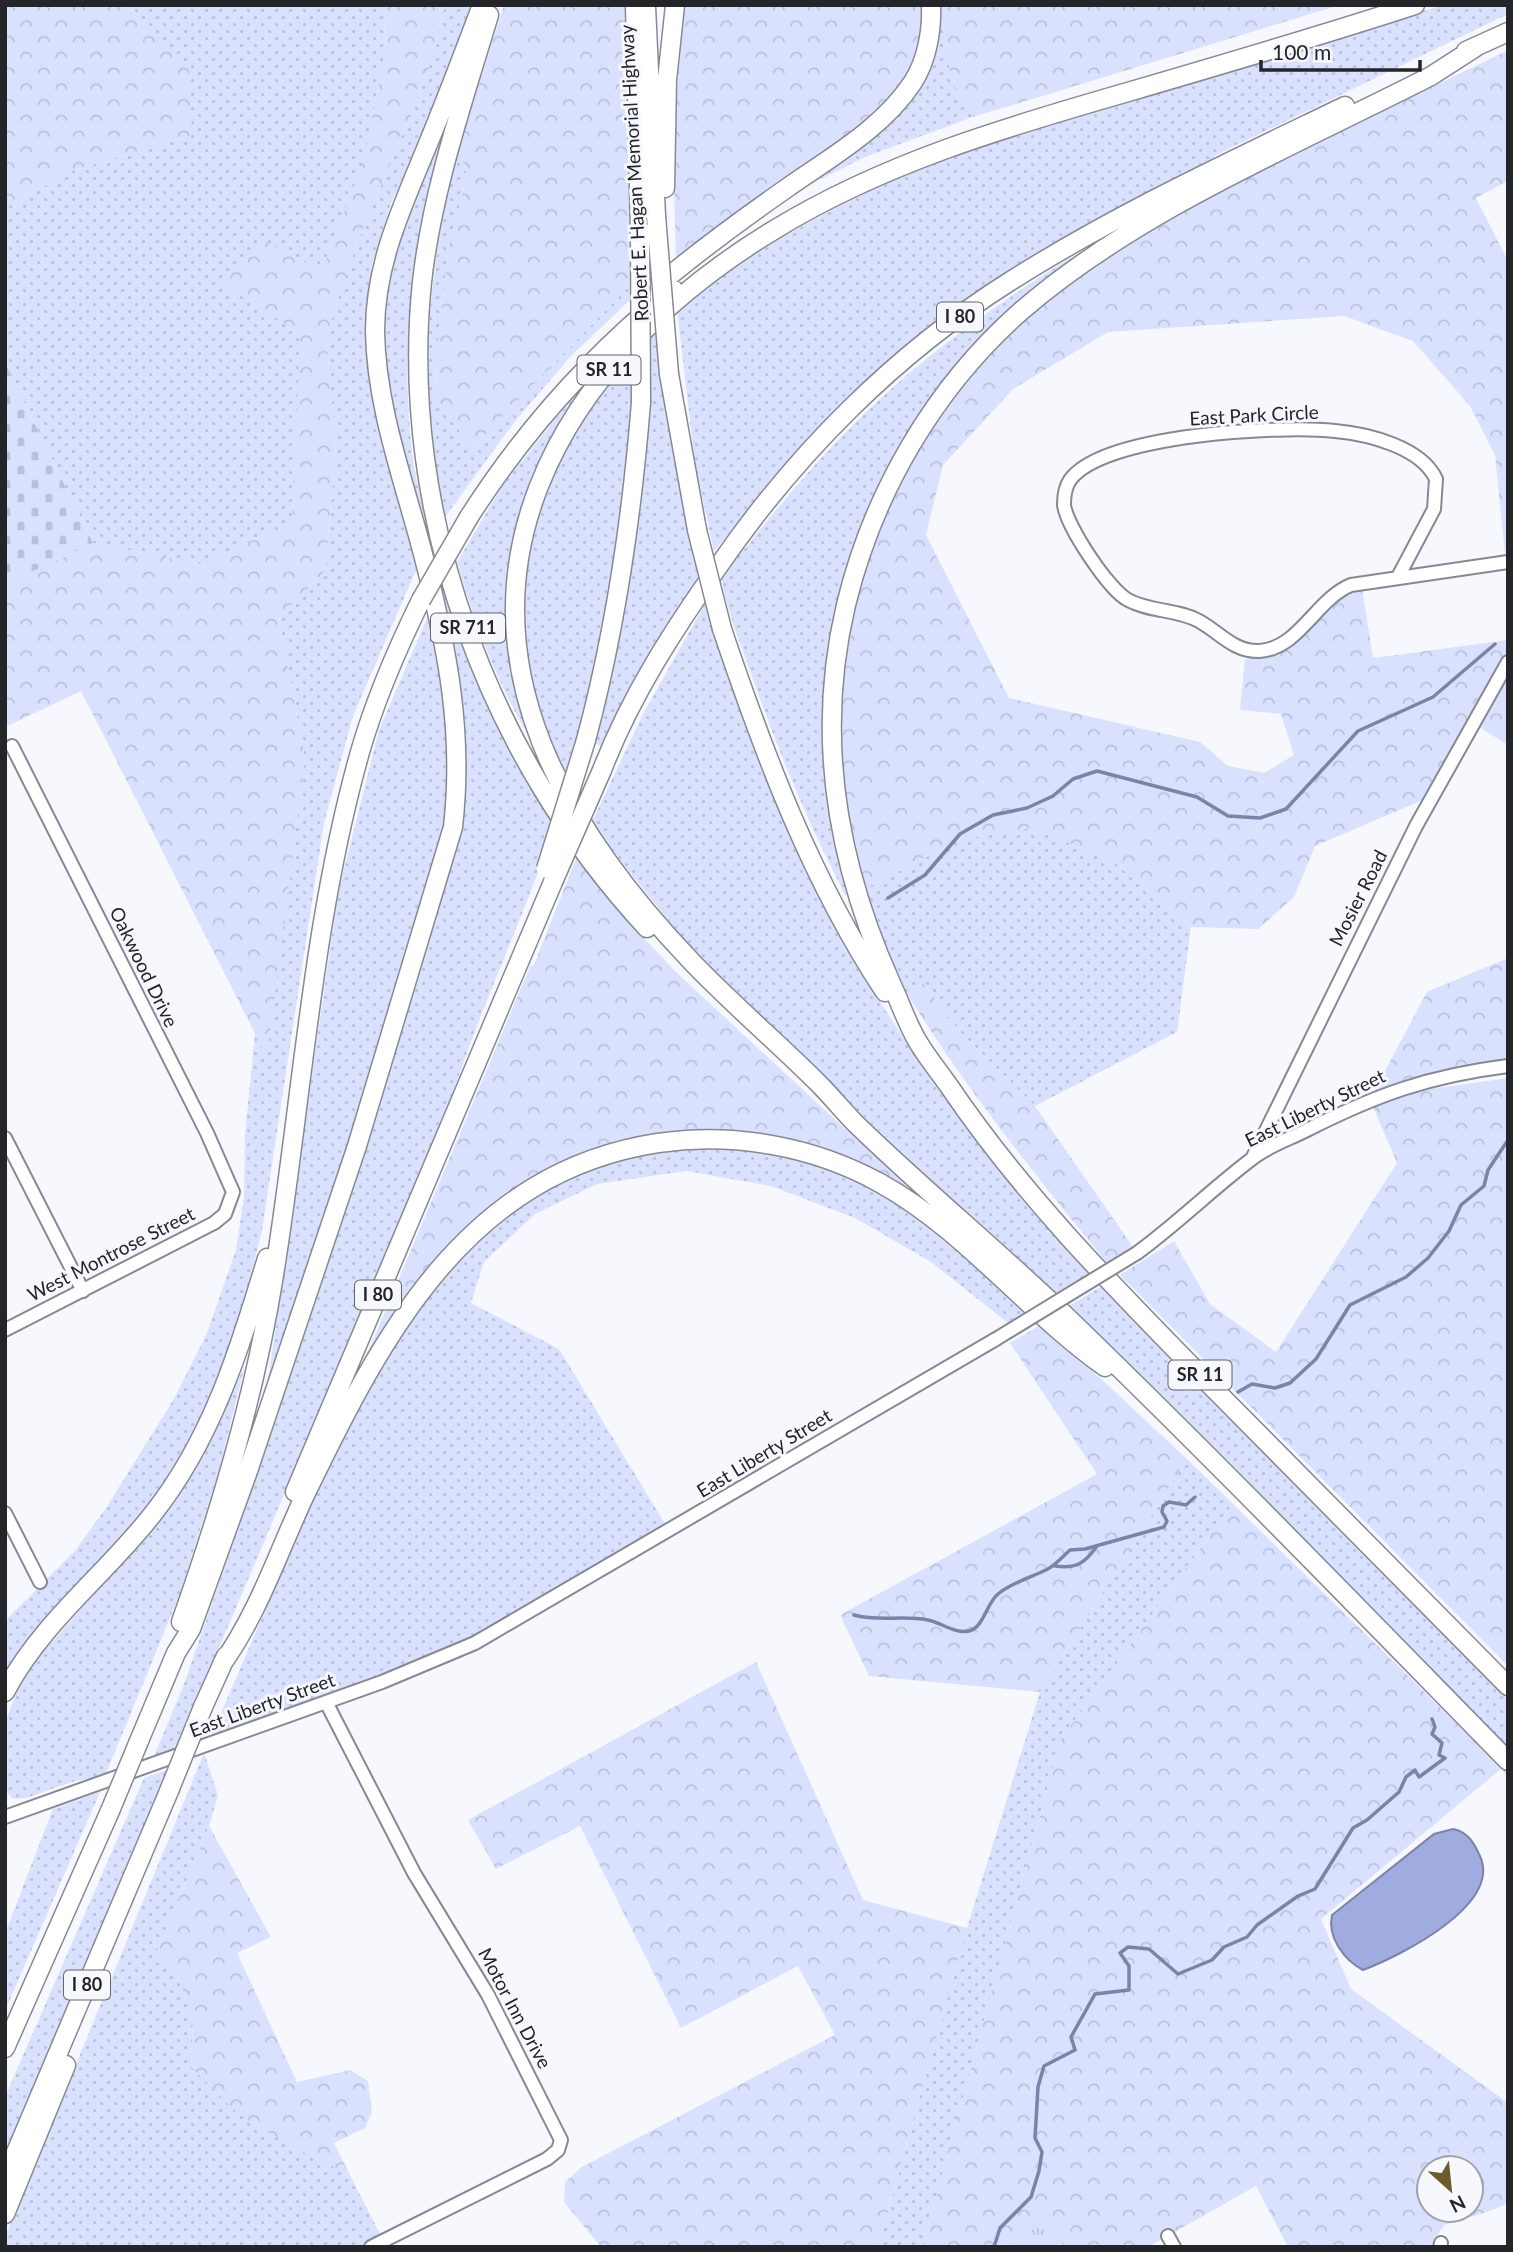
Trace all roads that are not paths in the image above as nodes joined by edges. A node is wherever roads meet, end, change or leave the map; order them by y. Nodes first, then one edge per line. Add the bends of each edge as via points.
1 (482, 5) edge
2 (492, 5) edge
3 (635, 5) edge
4 (646, 5) edge
5 (675, 5) edge
6 (931, 5) edge
7 (1387, 5) edge
8 (1415, 5) edge
9 (1508, 32) edge
10 (1476, 47) junction
11 (660, 213) junction
12 (467, 511) junction
13 (1508, 562) edge
14 (1398, 577) junction
15 (1506, 667) edge
16 (12, 746) dead end
17 (550, 876) junction
18 (918, 1042) junction
19 (305, 1059) junction
20 (1508, 1066) edge
21 (856, 1124) junction
22 (5, 1138) edge
23 (1253, 1157) junction
24 (230, 1206) joint
25 (83, 1291) junction
26 (5, 1330) edge
27 (1147, 1397) junction
28 (5, 1513) edge
29 (40, 1582) dead end
30 (176, 1653) junction
31 (222, 1664) junction
32 (1508, 1686) edge
33 (5, 1692) edge
34 (326, 1702) junction
35 (1508, 1761) edge
36 (5, 1817) edge
37 (151, 1833) junction
38 (5, 2048) edge
39 (5, 2178) edge
40 (5, 2214) edge
41 (371, 2247) edge

1 - 30 highway via 384,253 375,331 385,409 455,704 458,782 453,827 323,1249 218,1559 191,1629
2 - 21 highway, SR 711 via 430,228 418,335 422,446 453,584 482,668 520,748 609,883 696,979 815,1093
3 - 17 highway, bridge via 641,402 623,575 607,659
4 - 11 highway, Robert E. Hagan Memorial Highway
5 - 11 highway
6 - 12 highway via 930,35 922,63 892,109 707,246 627,312 547,395
7 - 12 highway, I 80 via 954,136 850,178 684,280 607,345 528,432
8 - 21 highway, SR 11 via 970,140 882,174 799,215 720,266 628,347 582,407 548,464 525,526 516,593 518,661 538,742 587,832 657,923
9 - 10 highway, I 80
10 - 17 highway, I 80, bridge via 1122,215 1006,283 908,356 818,442 733,544 655,661
10 - 18 highway, SR 11 via 1431,76 1166,211 1074,271 983,348 913,440 888,486 852,578 835,667 831,743 846,861 869,934
11 - 18 highway, Robert E. Hagan Memorial Highway, bridge via 660,290 669,374 697,530 722,629 761,740 815,864 867,962
12 - 19 highway, I 80, bridge via 421,600 370,721 329,888
13 - 14 street
14 - 14 street, East Park Circle via 1345,588 1278,646 1257,652 1239,648 1196,620 1129,601 1110,585 1064,504 1068,485 1085,467 1168,439 1313,429 1350,433 1420,459 1432,471 1438,489 1434,509
15 - 23 street, Mosier Road via 1416,827
16 - 24 street, Oakwood Drive via 231,1184
17 - 31 highway, I 80 via 487,1037
18 - 32 highway, SR 11 via 981,1136 1083,1255
19 - 30 highway, I 80 via 274,1275 252,1389 228,1480 180,1625
19 - 33 highway via 291,1090 268,1256 241,1346 209,1423 152,1516 32,1651
20 - 23 street, East Liberty Street via 1400,1087
21 - 27 highway, SR 11
22 - 25 street
23 - 34 street, East Liberty Street, bridge via 1137,1253 996,1339 504,1628 436,1661
24 - 25 street, West Montrose Street via 214,1223
25 - 26 street, West Montrose Street
27 - 31 highway via 1078,1348 922,1212 849,1168 810,1154 727,1140 673,1141 609,1154 549,1178 512,1200 472,1232 429,1280 366,1377 306,1493 248,1627
27 - 35 highway, SR 11
28 - 29 street
30 - 38 highway, I 80, bridge
31 - 37 highway, I 80, bridge
34 - 36 street, East Liberty Street
34 - 41 street, Motor Inn Drive via 425,1894 488,1996 561,2140 558,2150 547,2159
37 - 39 highway, I 80
37 - 40 highway via 140,1883

